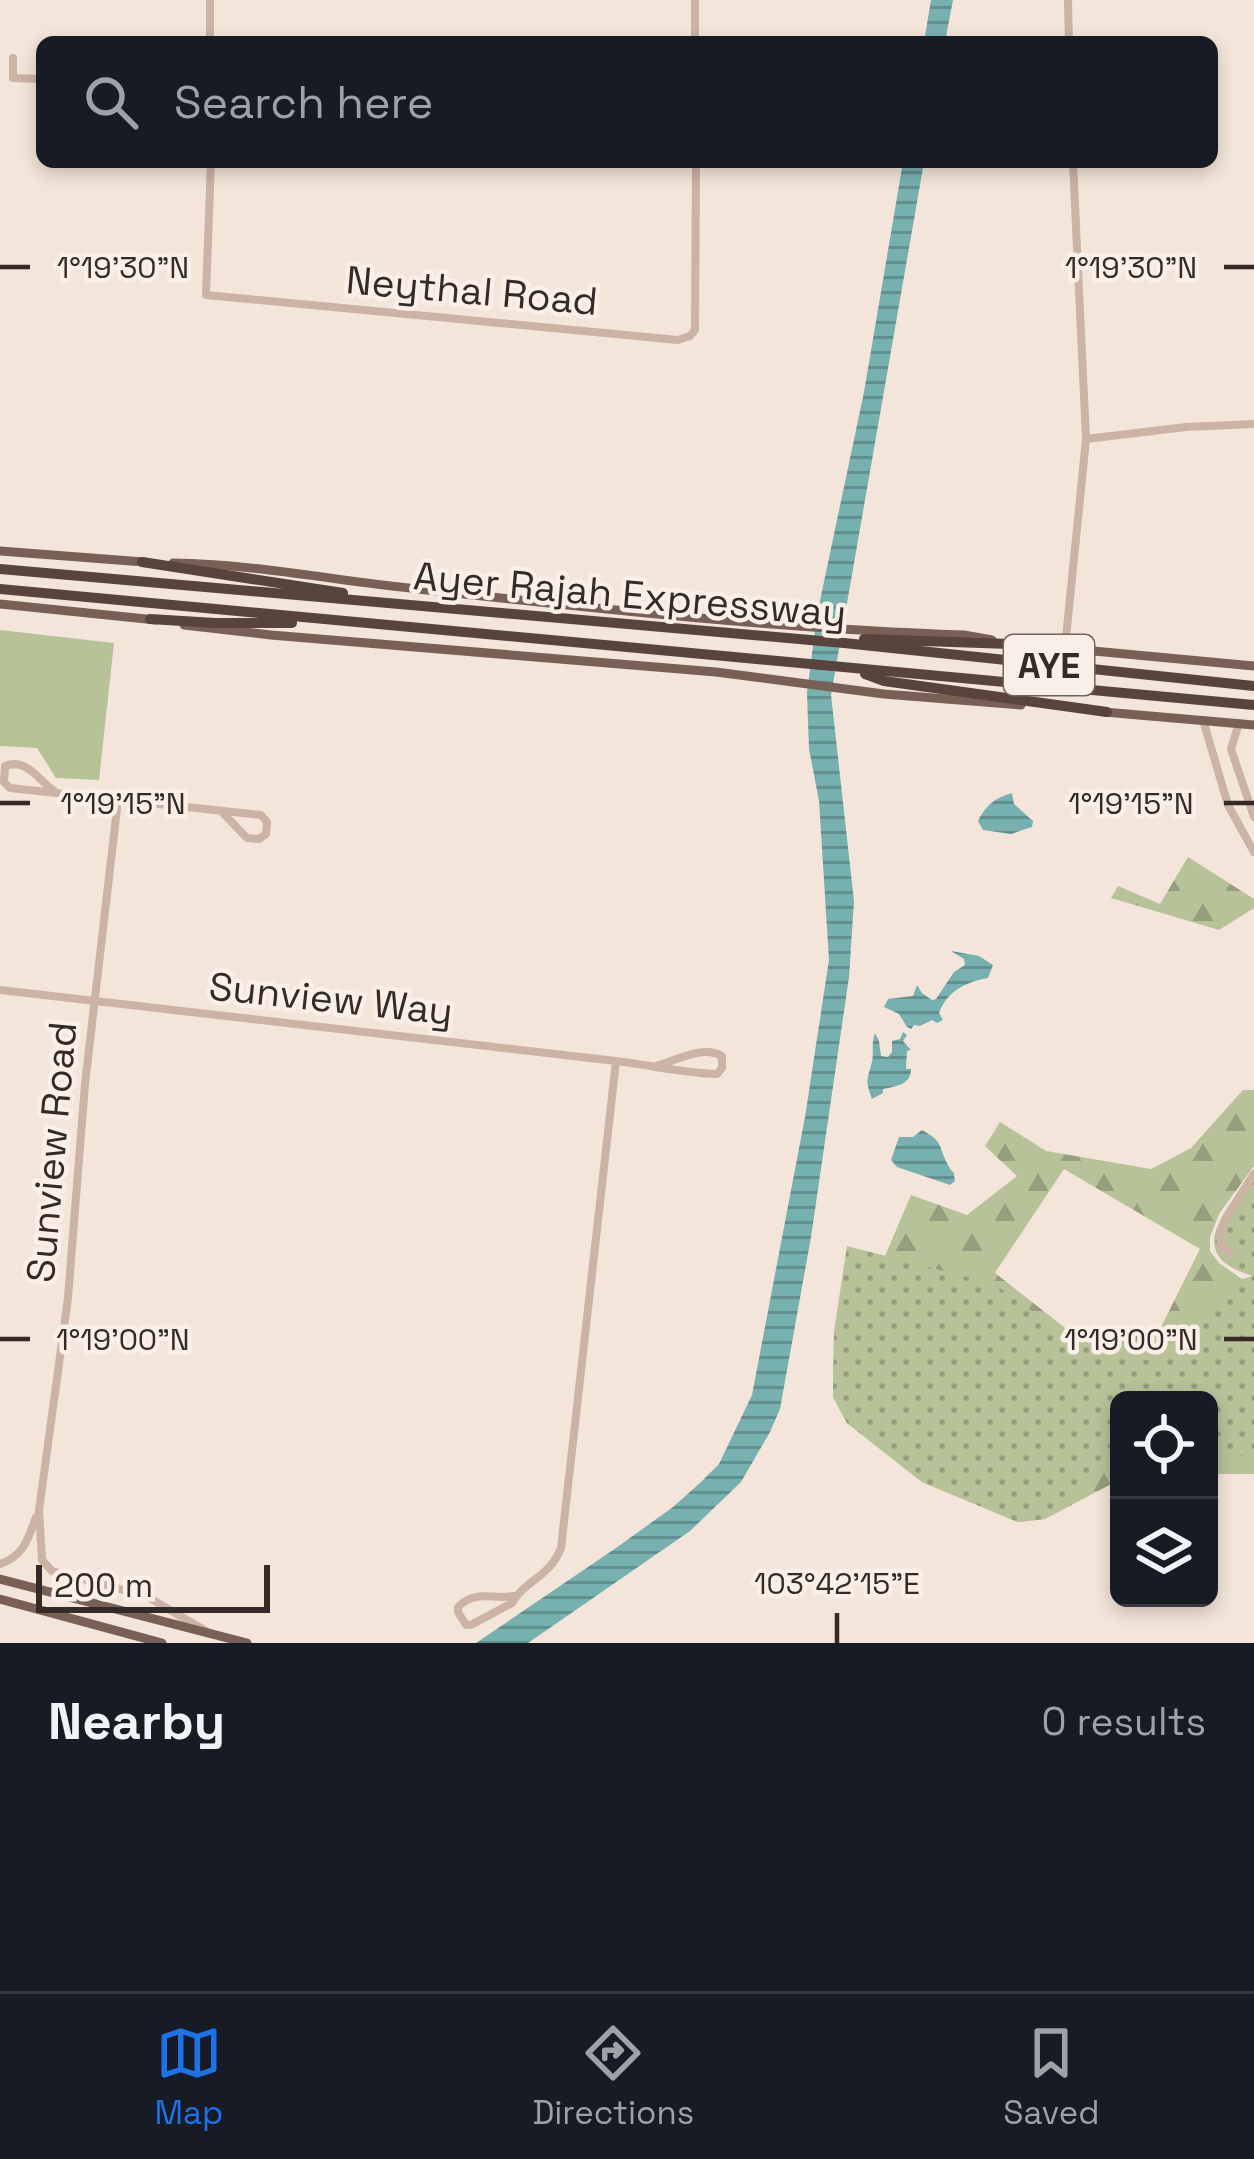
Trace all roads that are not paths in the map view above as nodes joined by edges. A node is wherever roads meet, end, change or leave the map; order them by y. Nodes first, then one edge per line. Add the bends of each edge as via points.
1 (210, 0) edge
2 (695, 0) edge
3 (1068, 0) edge
4 (210, 36) edge
5 (695, 36) edge
6 (1069, 36) edge
7 (13, 58) dead end
8 (36, 79) edge
9 (212, 168) edge
10 (695, 168) edge
11 (1073, 168) edge
12 (1254, 424) edge
13 (1086, 439) junction
14 (0, 551) edge
15 (142, 562) junction
16 (0, 568) edge
17 (0, 589) edge
18 (376, 601) junction
19 (0, 604) edge
20 (150, 619) junction
21 (301, 619) junction
22 (844, 643) junction
23 (1010, 644) junction
24 (1065, 649) junction
25 (1254, 666) edge
26 (850, 669) junction
27 (1254, 686) edge
28 (1254, 706) edge
29 (1107, 712) junction
30 (1203, 720) junction
31 (1239, 724) junction
32 (1254, 725) edge
33 (1231, 749) junction
34 (1212, 752) junction
35 (1243, 789) junction
36 (1223, 792) junction
37 (58, 793) junction
38 (118, 800) junction
39 (221, 811) junction
40 (1233, 816) junction
41 (1254, 817) edge
42 (1254, 853) edge
43 (0, 990) edge
44 (95, 1002) junction
45 (616, 1061) junction
46 (656, 1066) junction
47 (1254, 1174) edge
48 (1230, 1253) dead end
49 (39, 1510) junction
50 (0, 1564) edge
51 (0, 1577) edge
52 (514, 1596) junction
53 (0, 1599) edge
54 (211, 1634) junction
55 (162, 1643) edge
56 (247, 1643) edge

1 - 4 street
2 - 5 street
3 - 6 street
7 - 8 street via 13,78
9 - 10 street, Neythal Road via 206,295 678,340 695,330
11 - 13 street
12 - 13 street
13 - 24 street
14 - 15 main road
15 - 18 highway
15 - 23 main road
16 - 18 highway, Ayer Rajah Expressway / AYE
17 - 21 highway, Ayer Rajah Expressway / AYE
18 - 22 highway, Ayer Rajah Expressway / AYE
19 - 20 main road
20 - 21 highway
20 - 29 main road
21 - 26 highway, Ayer Rajah Expressway / AYE
22 - 23 highway
22 - 27 highway, Ayer Rajah Expressway / AYE
23 - 24 main road
24 - 25 main road
26 - 28 highway, Ayer Rajah Expressway / AYE
26 - 29 highway via 884,681
29 - 30 main road
30 - 31 main road
30 - 34 street
31 - 32 main road
31 - 33 street
33 - 34 street
33 - 35 street
34 - 36 street
35 - 36 street
35 - 40 street
35 - 41 street
36 - 40 street
37 - 37 street via 7,786 5,766 28,766
37 - 38 street
38 - 39 street
38 - 44 street, Sunview Road
39 - 39 street via 261,815 266,834 247,838
40 - 42 street
43 - 44 street, Sunview Way
44 - 45 street, Sunview Way
44 - 49 street, Sunview Road
45 - 46 street, Sunview Way
45 - 52 street via 561,1548 549,1570
46 - 46 street, Sunview Way via 704,1050 722,1056 717,1074
47 - 48 street via 1220,1232
49 - 50 street, Sunview Road via 25,1548
49 - 54 street, Sunview Road via 42,1560 52,1570 146,1596
51 - 54 main road
52 - 52 street via 471,1625 458,1612 478,1594
53 - 55 main road
54 - 56 main road

